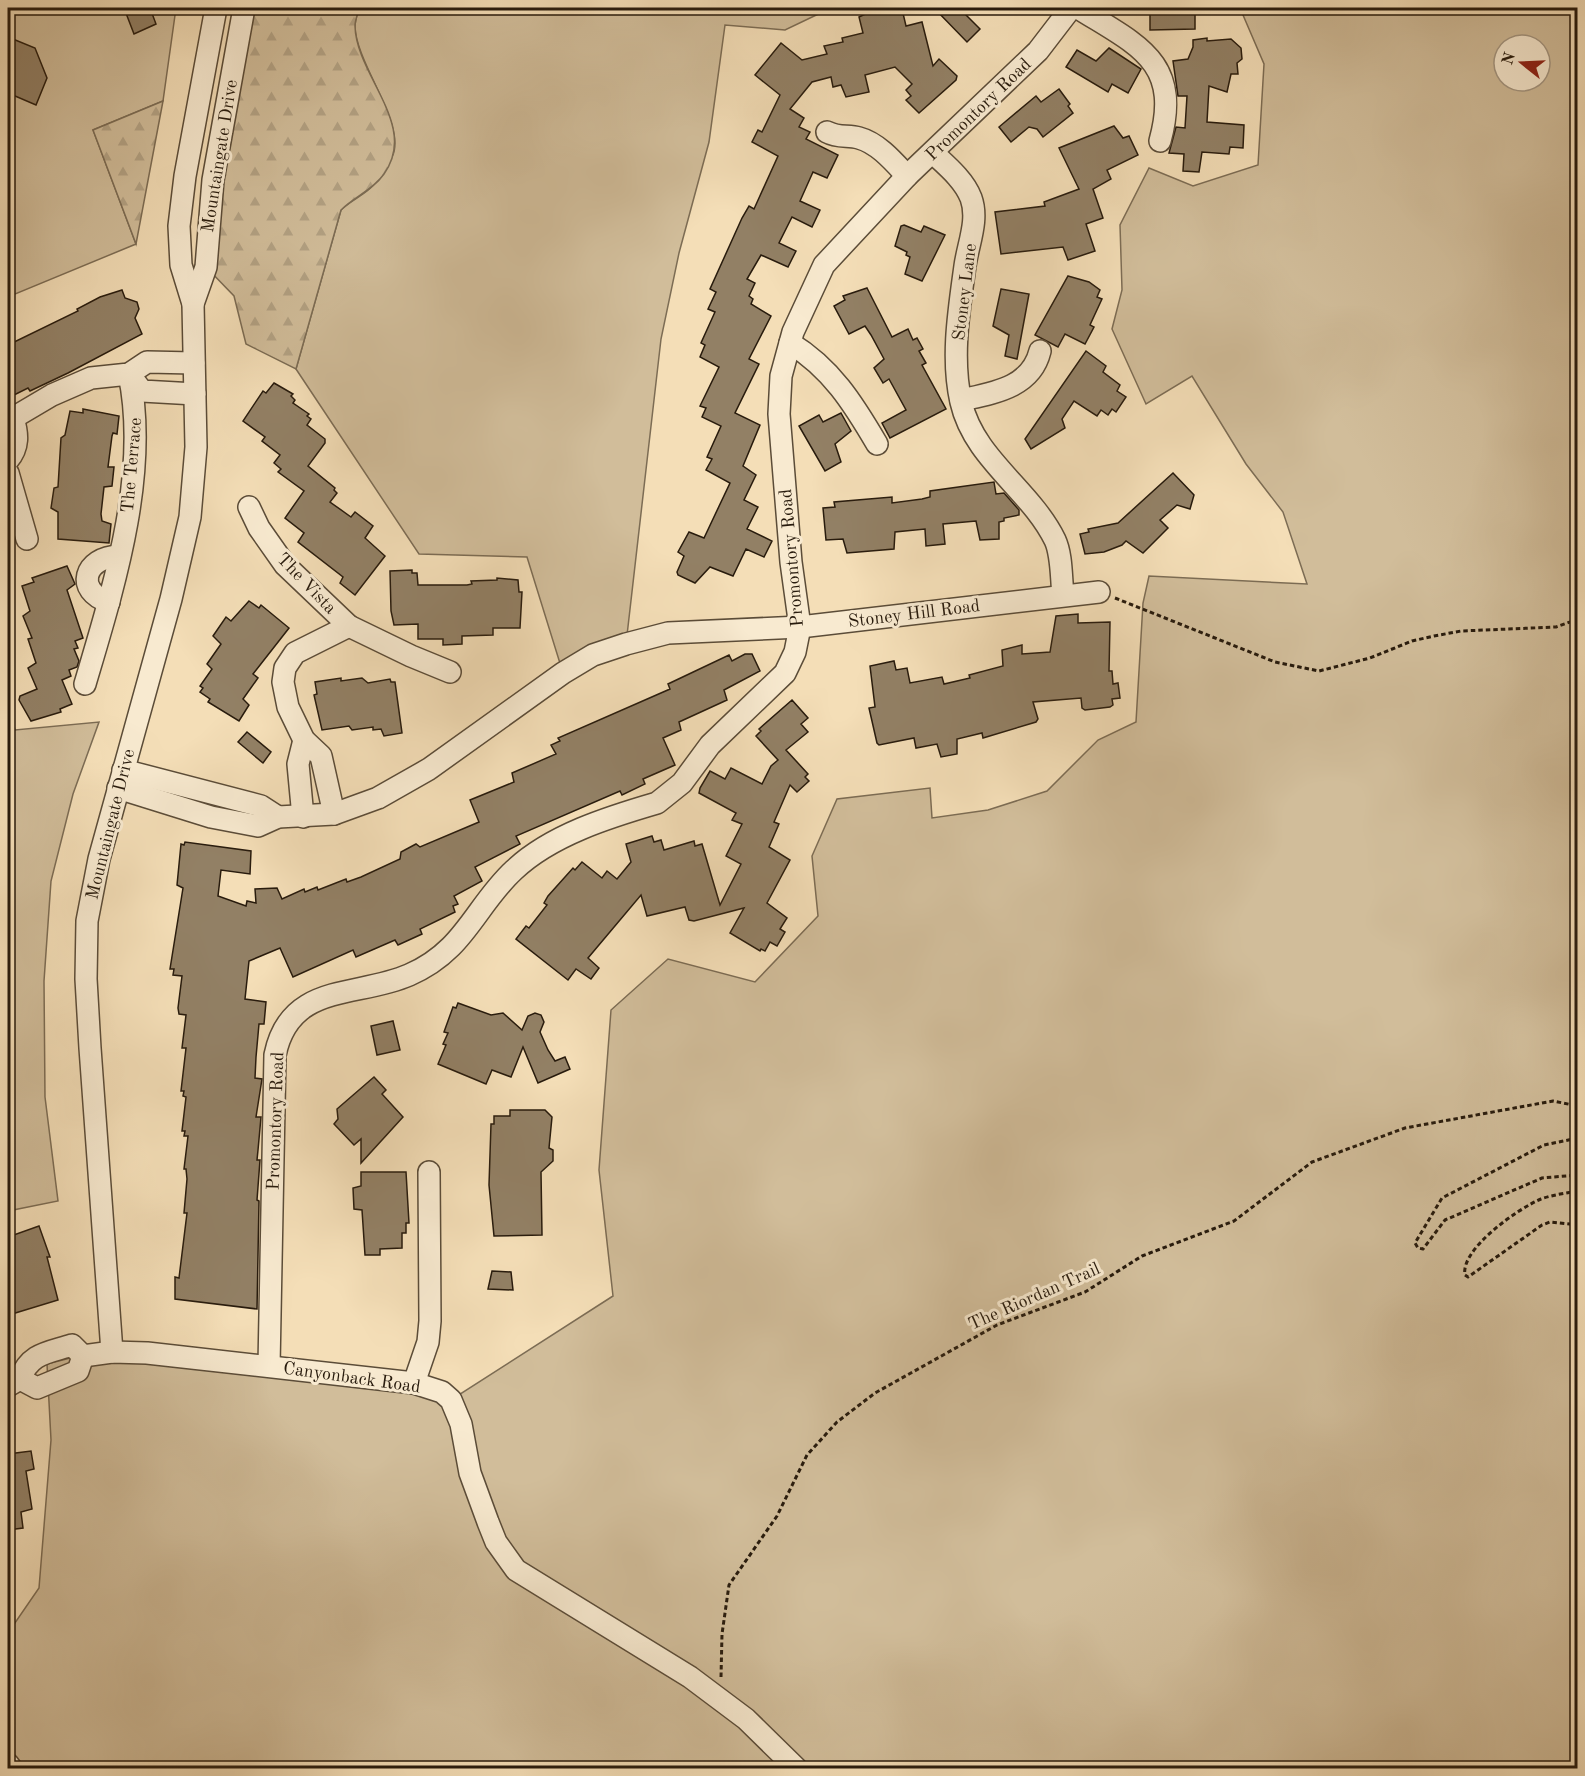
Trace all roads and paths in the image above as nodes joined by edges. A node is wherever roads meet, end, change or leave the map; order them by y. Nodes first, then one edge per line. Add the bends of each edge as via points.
1 (216, 8) edge
2 (244, 8) edge
3 (1071, 8) edge
4 (1078, 8) edge
5 (827, 132) dead end
6 (1160, 141) dead end
7 (933, 153) junction
8 (907, 176) junction
9 (193, 304) junction
10 (790, 343) junction
11 (1040, 351) dead end
12 (194, 363) junction
13 (129, 374) junction
14 (195, 394) junction
15 (961, 400) junction
16 (10, 419) edge
17 (878, 444) dead end
18 (8, 460) edge
19 (8, 472) edge
20 (249, 507) dead end
21 (27, 539) dead end
22 (1099, 592) joint
23 (1063, 594) junction
24 (1578, 619) edge
25 (349, 626) junction
26 (800, 627) junction
27 (450, 672) dead end
28 (85, 684) dead end
29 (304, 740) junction
30 (120, 779) junction
31 (217, 796) junction
32 (334, 814) junction
33 (212, 817) junction
34 (278, 817) junction
35 (303, 817) junction
36 (1578, 1106) edge
37 (1578, 1138) edge
38 (429, 1172) dead end
39 (1578, 1175) edge
40 (1578, 1191) edge
41 (1578, 1224) edge
42 (71, 1350) junction
43 (112, 1352) junction
44 (269, 1366) junction
45 (14, 1383) edge
46 (414, 1383) junction
47 (721, 1699) junction
48 (8, 1764) edge
49 (11, 1768) edge
50 (796, 1768) edge

1 - 9 street, Mountaingate Drive via 179,226 181,265
2 - 9 street, Mountaingate Drive via 213,180 206,267
3 - 7 street, Promontory Road via 1038,51
4 - 6 street via 1131,41 1156,65 1164,81 1167,102
5 - 8 street via 872,144
7 - 8 street, Promontory Road
7 - 15 street, Stoney Lane via 956,174 971,199 973,215 957,332
8 - 10 street, Promontory Road via 824,265
9 - 12 street, Mountaingate Drive
10 - 17 street via 819,365 849,396
10 - 26 street, Promontory Road via 781,376 779,414
11 - 15 street via 1037,363 1019,382 1002,391
12 - 13 street via 147,362
12 - 14 street, Mountaingate Drive
13 - 14 street via 142,390
13 - 16 street via 91,378
13 - 28 street, The Terrace via 135,437 128,506 109,602
14 - 30 street, Mountaingate Drive via 196,447 190,517
15 - 23 street, Stoney Lane via 980,447 1002,469 1056,542
16 - 18 street via 18,435
19 - 21 street
20 - 25 street, The Vista via 285,565
22 - 23 street, Stoney Hill Road
22 - 24 path via 1275,662 1319,671 1434,636 1461,631 1556,627
23 - 26 street, Stoney Hill Road
25 - 27 street, The Vista
25 - 29 street, The Vista via 295,653 285,668 283,682 288,707
26 - 32 street, Stoney Hill Road via 668,633 599,653 538,690 429,769 378,798
26 - 44 street, Promontory Road via 785,673 710,745 668,796 543,847 514,870 459,939 436,960 393,981 313,1001 288,1021 275,1055
29 - 32 street, The Vista via 321,756
29 - 35 street via 298,764
30 - 31 street, Stoney Hill Road
30 - 33 street, Stoney Hill Road
30 - 43 street, Mountaingate Drive via 87,921 86,979
31 - 33 street
31 - 34 street, Stoney Hill Road via 261,806
32 - 35 street, Stoney Hill Road
33 - 34 street, Stoney Hill Road via 258,826
34 - 35 street, Stoney Hill Road
36 - 47 path, The Riordan Trail via 1553,1101 1405,1128 1312,1162 1234,1221 1142,1256 1085,1292 997,1325 875,1393 837,1422 807,1455 777,1516 729,1585 722,1634
37 - 39 path via 1544,1145 1442,1198 1415,1243 1423,1249 1445,1220 1542,1178
38 - 46 street via 430,1322 428,1342
40 - 41 path via 1542,1198 1482,1238 1468,1258 1465,1275 1468,1277 1542,1225
42 - 43 street, Canyonback Road
42 - 45 street, Canyonback Road via 26,1363
42 - 45 street via 78,1371 37,1388
43 - 44 street, Canyonback Road
44 - 46 street, Canyonback Road
46 - 47 street, Canyonback Road via 442,1392 451,1400 470,1473 488,1522 496,1542 516,1570 649,1650
47 - 50 street, Canyonback Road
48 - 49 street

